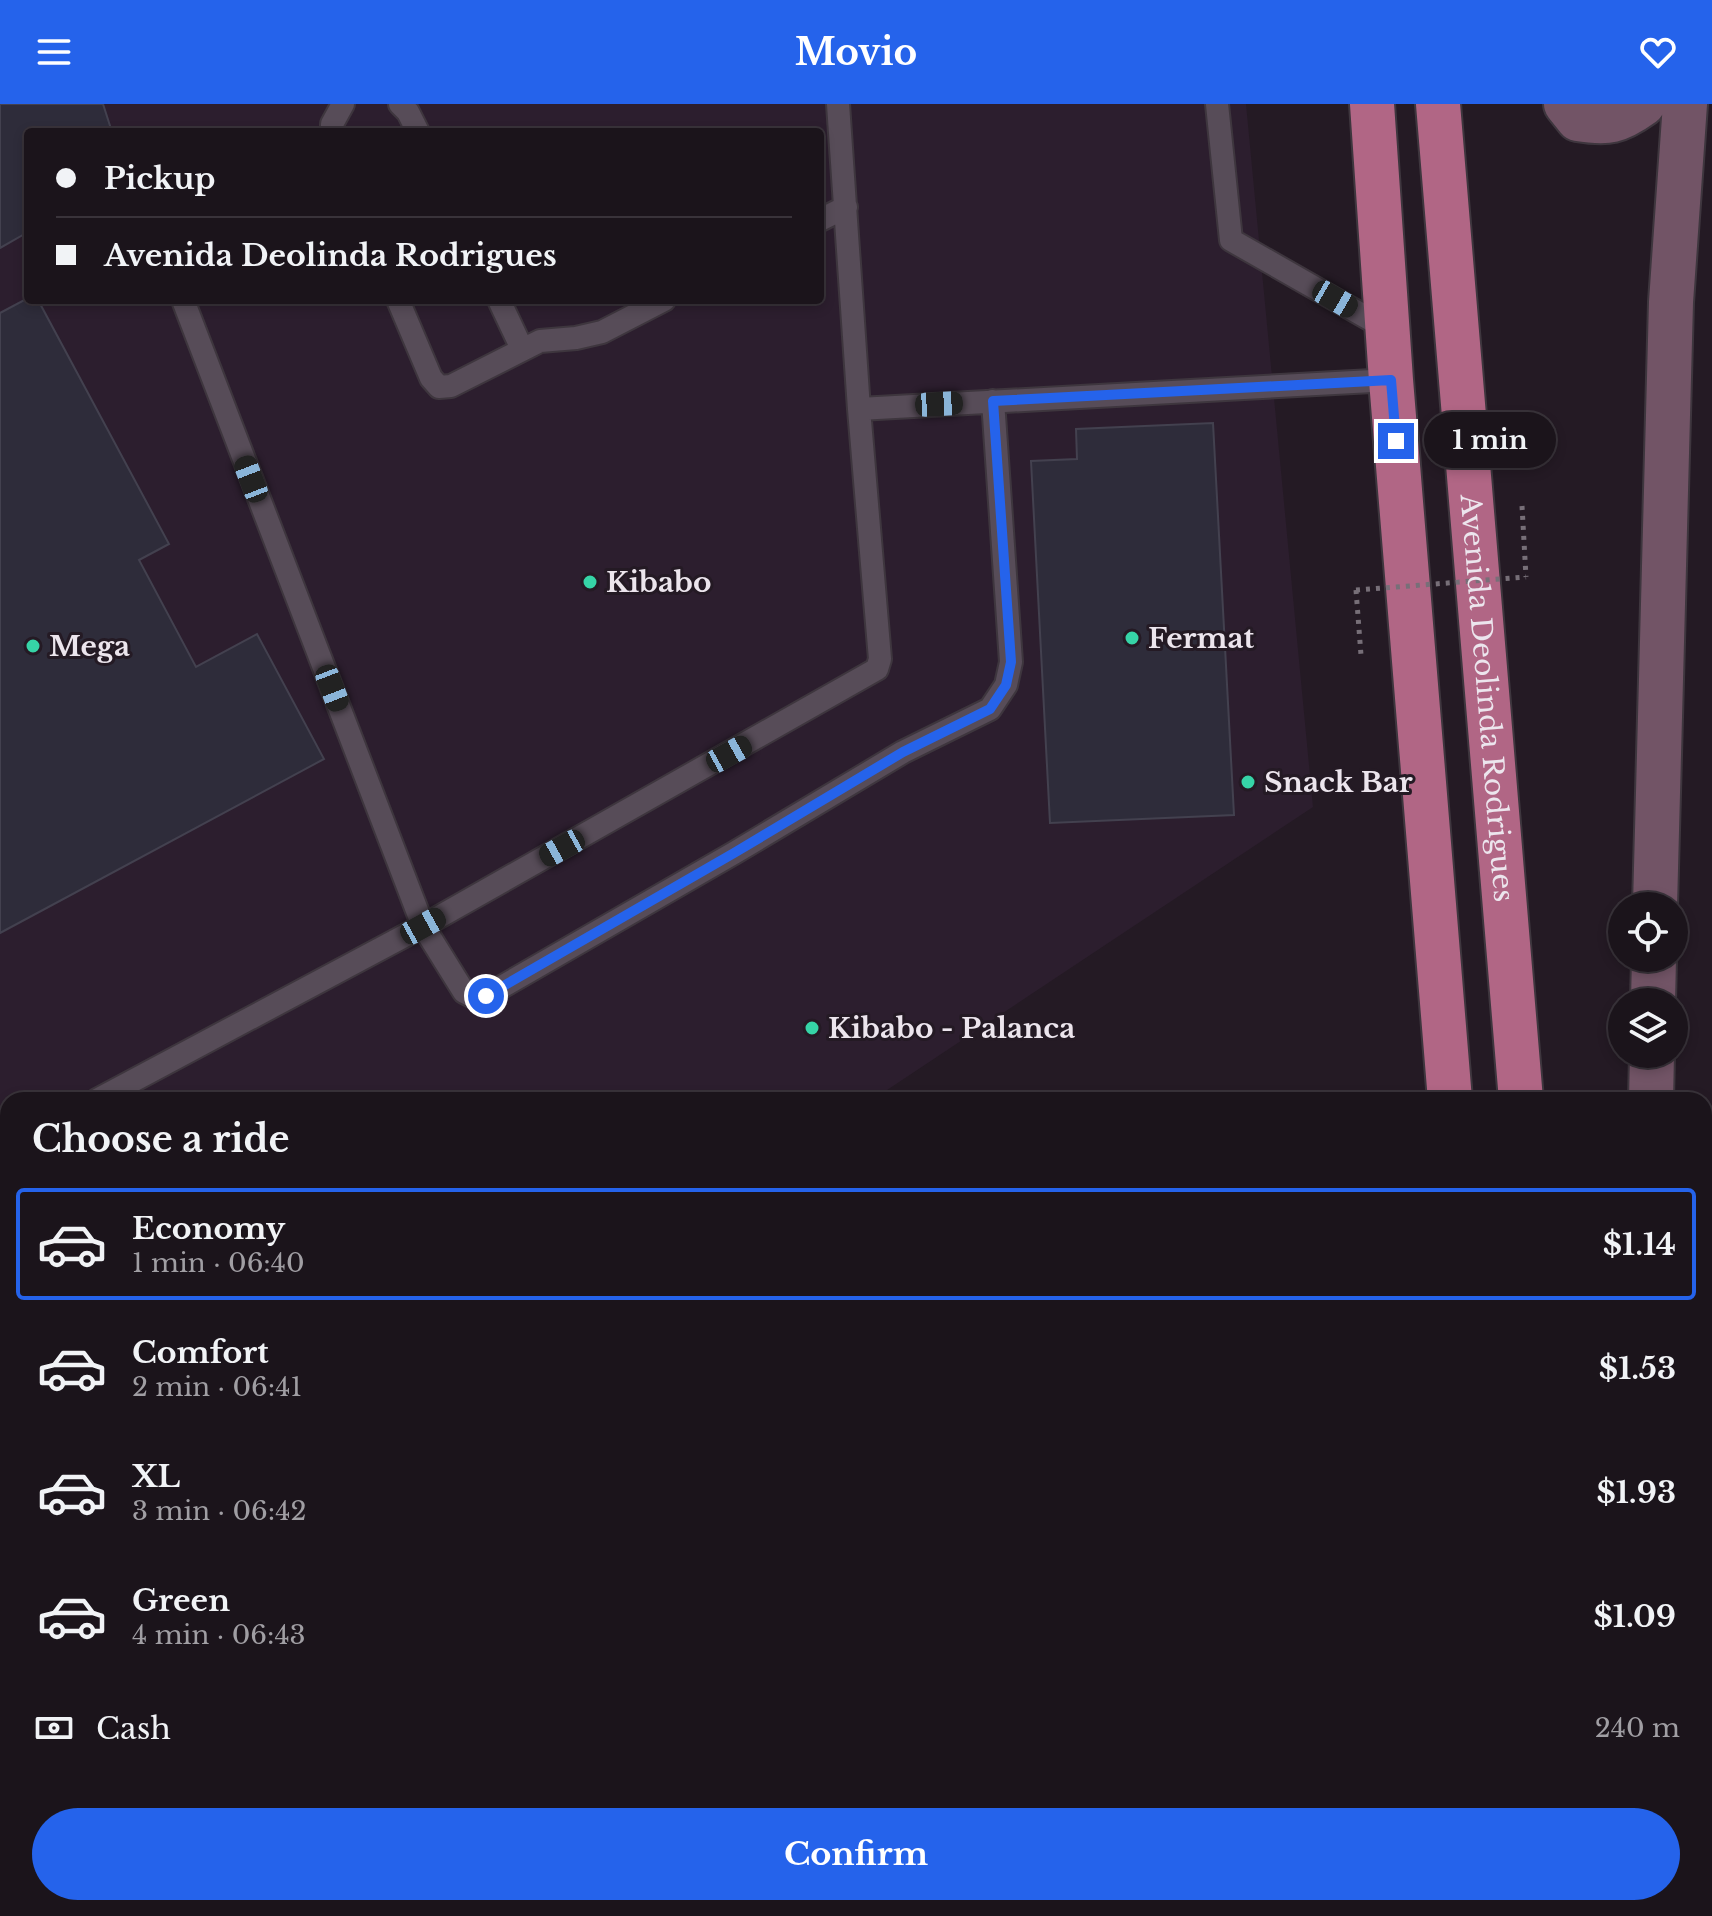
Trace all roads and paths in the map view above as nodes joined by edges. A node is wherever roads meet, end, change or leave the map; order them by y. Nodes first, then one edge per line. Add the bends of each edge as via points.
1 (343, 104) edge
2 (400, 104) edge
3 (838, 104) edge
4 (1217, 104) edge
5 (1372, 104) edge
6 (1438, 104) edge
7 (1566, 104) edge
8 (1643, 104) edge
9 (1685, 104) edge
10 (332, 128) edge
11 (416, 128) edge
12 (846, 207) junction
13 (824, 218) edge
14 (185, 304) edge
15 (400, 304) edge
16 (501, 304) edge
17 (656, 304) edge
18 (1387, 329) junction
19 (522, 349) junction
20 (1391, 380) junction
21 (993, 401) junction
22 (859, 409) junction
23 (1522, 506) dead end
24 (1361, 655) dead end
25 (1655, 892) edge
26 (423, 926) junction
27 (1652, 1068) edge
28 (112, 1092) edge
29 (1449, 1092) edge
30 (1520, 1092) edge
31 (1651, 1092) edge

1 - 10 lane
2 - 11 lane
3 - 12 lane
4 - 18 lane via 1231,240
5 - 18 highway
6 - 30 highway, Avenida Deolinda Rodrigues
7 - 8 main road via 1578,119 1605,123 1626,117
9 - 25 main road via 1671,302
12 - 13 lane
12 - 22 lane
14 - 26 lane
15 - 19 lane via 439,387 451,386
16 - 19 lane
17 - 19 lane via 602,332 540,341
18 - 20 highway
20 - 21 lane
20 - 29 highway
21 - 22 lane
21 - 26 lane via 1011,662 1006,685 990,709 903,752 486,996 464,992
22 - 26 lane via 877,669
23 - 24 path, bridge via 1526,577 1356,590
26 - 28 lane
27 - 31 main road

